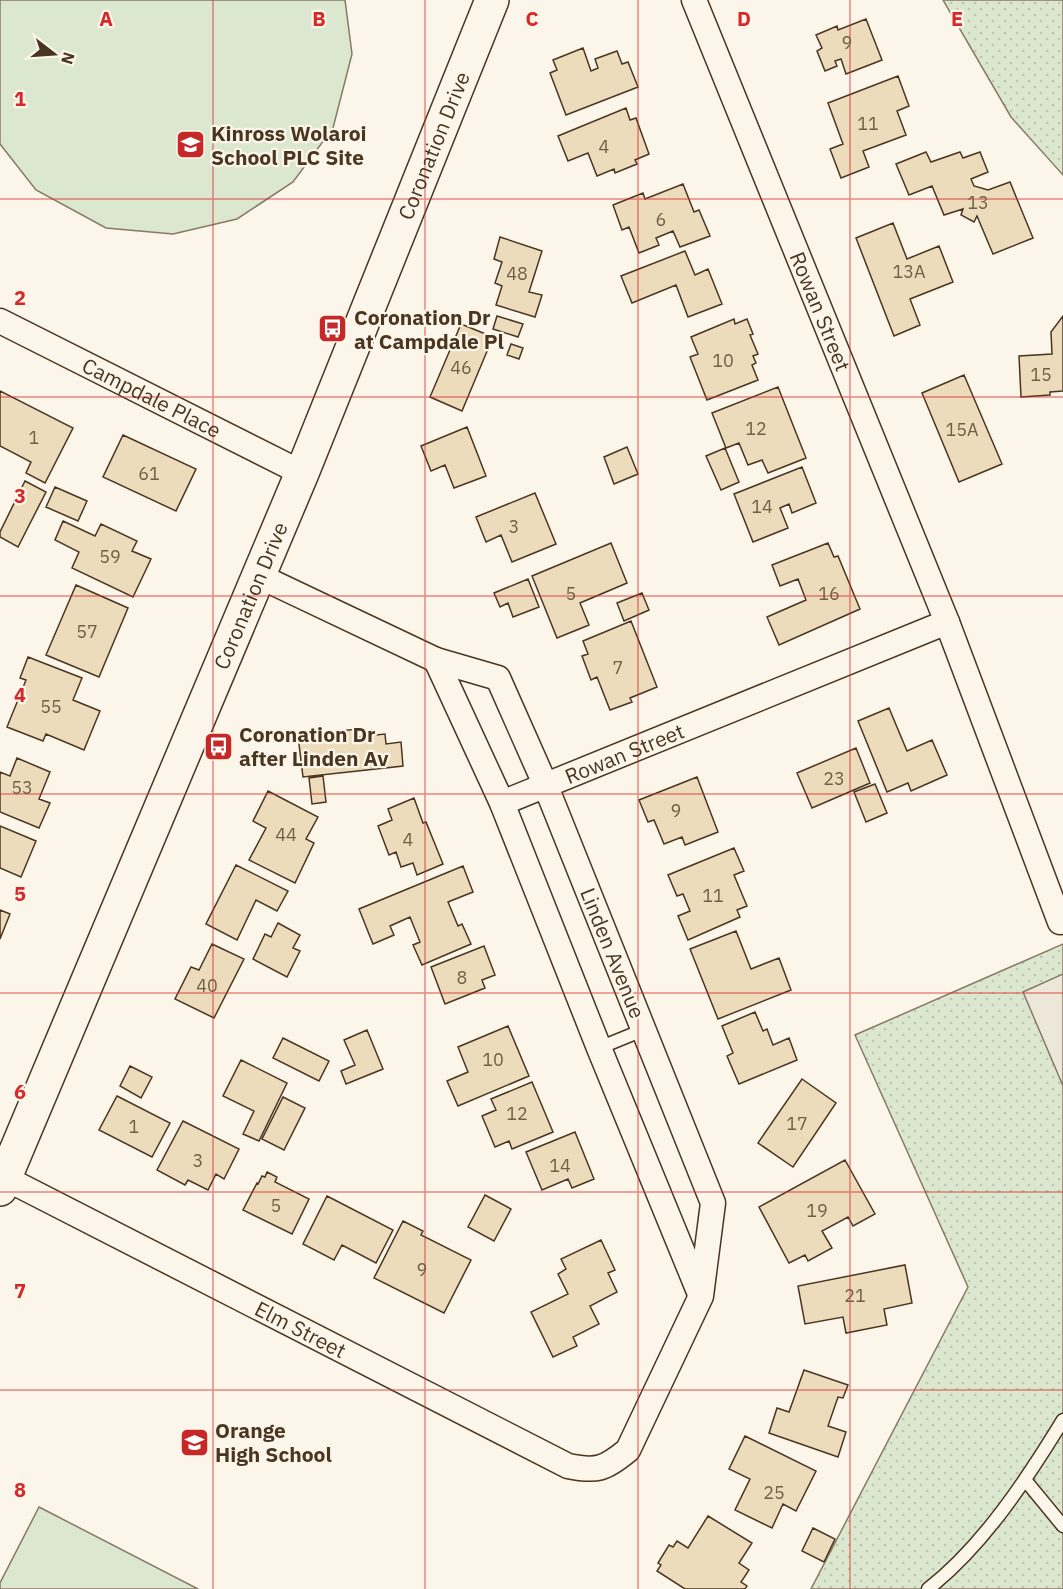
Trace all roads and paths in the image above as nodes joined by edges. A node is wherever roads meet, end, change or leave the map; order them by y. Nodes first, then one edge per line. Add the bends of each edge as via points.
1 (492, 0) edge
2 (694, 0) edge
3 (0, 321) edge
4 (302, 473) junction
5 (259, 576) junction
6 (946, 622) junction
7 (436, 660) junction
8 (545, 784) junction
9 (502, 802) junction
10 (1062, 925) edge
11 (643, 1030) junction
12 (599, 1048) junction
13 (2, 1185) edge
14 (701, 1296) junction
15 (1063, 1420) edge
16 (600, 1469) joint
17 (1026, 1481) junction
18 (1063, 1526) edge
19 (950, 1572) junction
20 (928, 1589) edge
21 (945, 1589) edge

1 - 4 main road, Coronation Drive
2 - 6 street, Rowan Street
3 - 4 street, Campdale Place
4 - 5 main road, Coronation Drive
5 - 7 street, Linden Avenue
5 - 13 main road, Coronation Drive
6 - 8 street, Rowan Street
6 - 10 street, Rowan Street
7 - 8 street, Linden Avenue via 498,678
7 - 9 street
8 - 9 street, Rowan Street
8 - 11 street, Linden Avenue
9 - 12 street
11 - 12 lane
11 - 14 street, Linden Avenue via 713,1203
12 - 14 street
13 - 16 street, Elm Street via 568,1466
14 - 16 street, Linden Avenue via 628,1450
15 - 17 lane
17 - 18 lane
17 - 19 lane
19 - 20 lane
19 - 21 lane

